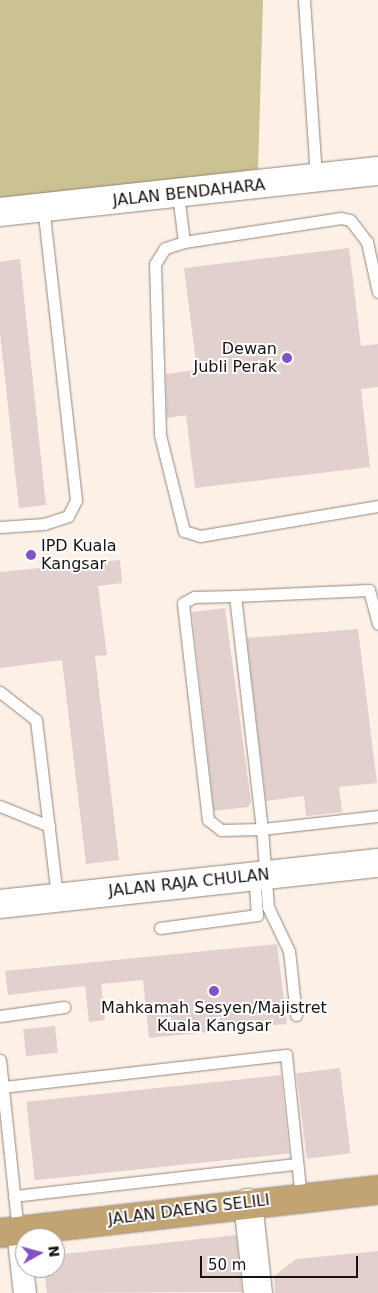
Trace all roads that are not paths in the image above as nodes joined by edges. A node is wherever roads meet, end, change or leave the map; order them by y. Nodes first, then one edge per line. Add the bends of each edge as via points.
1 (304, 0) edge
2 (378, 171) edge
3 (316, 178) junction
4 (178, 194) junction
5 (43, 208) junction
6 (0, 212) edge
7 (184, 242) junction
8 (378, 292) edge
9 (378, 506) edge
10 (0, 527) edge
11 (235, 596) junction
12 (378, 624) edge
13 (0, 692) edge
14 (0, 806) edge
15 (378, 816) edge
16 (49, 826) junction
17 (262, 829) junction
18 (378, 863) edge
19 (260, 875) junction
20 (57, 897) junction
21 (0, 904) edge
22 (160, 928) dead end
23 (64, 1007) dead end
24 (296, 1014) dead end
25 (0, 1016) edge
26 (0, 1060) edge
27 (3, 1087) junction
28 (297, 1164) junction
29 (378, 1190) edge
30 (14, 1196) junction
31 (301, 1197) junction
32 (248, 1203) junction
33 (9, 1232) edge
34 (25, 1293) edge
35 (258, 1293) edge

1 - 3 lane
2 - 3 street, JALAN BENDAHARA
3 - 4 street, JALAN BENDAHARA
4 - 5 street, JALAN BENDAHARA
4 - 7 lane
5 - 6 street, JALAN BENDAHARA
5 - 10 lane via 76,500 68,516 44,524
7 - 8 lane via 340,218 350,220 367,242
7 - 9 lane via 165,248 155,264 160,435 184,531 200,536
11 - 12 lane via 369,590
11 - 17 lane
11 - 17 lane via 188,598 183,612 208,820 221,830
13 - 16 lane via 36,720
14 - 16 lane
15 - 17 lane
16 - 20 lane
17 - 19 lane
18 - 19 street, JALAN RAJA CHULAN
19 - 20 street, JALAN RAJA CHULAN
19 - 22 lane via 257,915
19 - 24 lane via 268,907 289,951
20 - 21 street, JALAN RAJA CHULAN
23 - 25 lane
26 - 27 lane
27 - 28 lane via 286,1055
27 - 30 lane
28 - 30 lane
28 - 31 lane
29 - 31 highway, JALAN DAENG SELILI
30 - 33 lane
31 - 32 highway, JALAN DAENG SELILI
32 - 33 highway, JALAN DAENG SELILI
32 - 35 street
33 - 34 street

